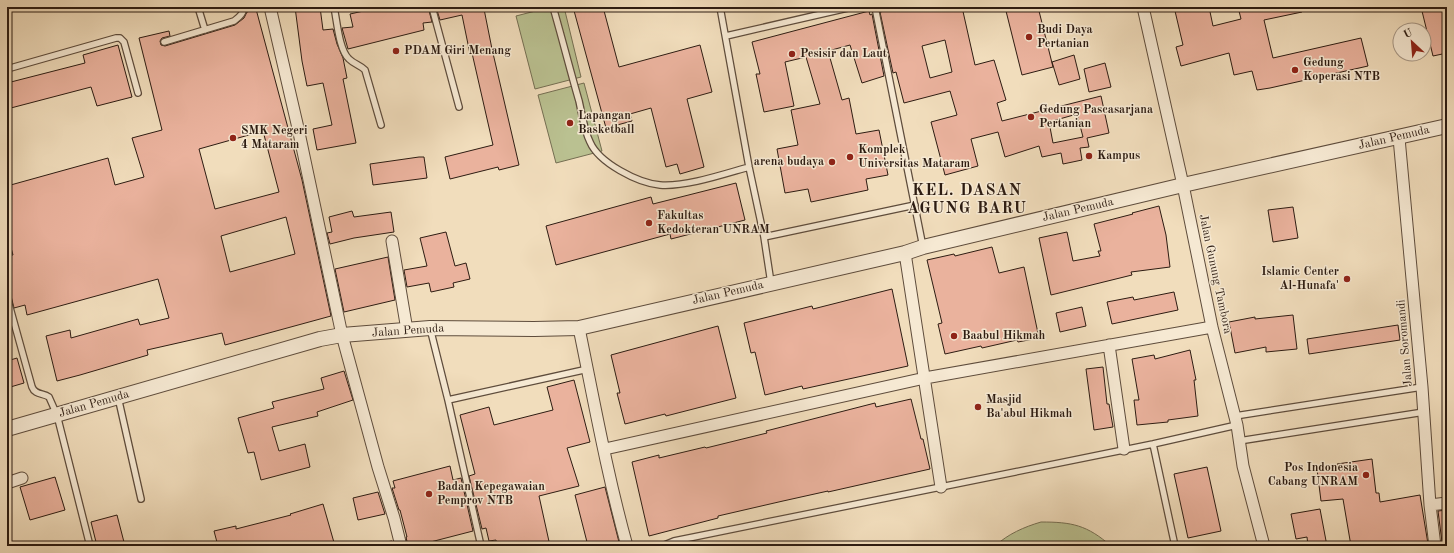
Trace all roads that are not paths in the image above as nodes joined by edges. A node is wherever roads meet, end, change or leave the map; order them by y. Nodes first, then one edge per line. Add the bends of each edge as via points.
1 (198, 7) edge
2 (243, 7) edge
3 (270, 7) edge
4 (334, 7) edge
5 (432, 7) edge
6 (553, 7) edge
7 (720, 7) edge
8 (852, 7) edge
9 (875, 7) edge
10 (1143, 7) edge
11 (205, 30) junction
12 (726, 36) junction
13 (164, 42) dead end
14 (7, 68) edge
15 (138, 93) dead end
16 (459, 107) dead end
17 (381, 125) dead end
18 (1447, 126) edge
19 (1399, 138) junction
20 (749, 167) junction
21 (1182, 185) junction
22 (915, 205) junction
23 (764, 237) junction
24 (392, 241) dead end
25 (923, 247) junction
26 (906, 253) junction
27 (771, 283) junction
28 (7, 297) edge
29 (1212, 327) junction
30 (430, 328) junction
31 (579, 328) junction
32 (408, 330) junction
33 (342, 335) junction
34 (1109, 345) junction
35 (588, 369) junction
36 (925, 378) junction
37 (1422, 388) junction
38 (118, 397) junction
39 (448, 400) junction
40 (1424, 412) junction
41 (57, 415) junction
42 (1236, 421) junction
43 (7, 429) edge
44 (1239, 441) junction
45 (1153, 444) junction
46 (605, 449) junction
47 (1124, 449) junction
48 (22, 478) dead end
49 (7, 482) edge
50 (941, 487) junction
51 (141, 499) dead end
52 (1447, 502) edge
53 (1430, 505) junction
54 (90, 546) edge
55 (401, 546) edge
56 (481, 546) edge
57 (627, 546) edge
58 (662, 546) edge
59 (1175, 546) edge
60 (1264, 546) edge
61 (1435, 546) edge

1 - 11 lane
2 - 11 lane via 241,16 234,21
3 - 33 street
4 - 17 lane via 345,54 350,61 365,70
5 - 16 lane
6 - 20 lane via 590,142 605,160 626,174 660,185 696,181
7 - 12 lane
8 - 12 lane
9 - 22 lane
10 - 21 street, Jalan Gunung Tambora
11 - 13 lane
12 - 20 lane
14 - 15 lane via 120,38 124,42
18 - 19 street, Jalan Pemuda
19 - 21 street, Jalan Pemuda
19 - 37 street, Jalan Soromandi
20 - 23 lane
21 - 25 street, Jalan Pemuda
21 - 29 street, Jalan Gunung Tambora
22 - 23 lane
22 - 25 lane
23 - 27 lane
24 - 32 street
25 - 26 street, Jalan Pemuda
26 - 27 street, Jalan Pemuda
26 - 36 street
27 - 31 street, Jalan Pemuda
28 - 41 lane via 32,387 36,393 49,398
29 - 34 street
29 - 42 street, Jalan Gunung Tambora
30 - 31 street, Jalan Pemuda
30 - 32 street, Jalan Pemuda
30 - 39 lane
31 - 35 street
32 - 33 street, Jalan Pemuda
33 - 38 street, Jalan Pemuda via 293,346
33 - 55 street
34 - 36 street
34 - 47 street
35 - 39 lane
35 - 46 street
36 - 46 street
36 - 50 street
37 - 40 street, Jalan Soromandi
37 - 42 lane
38 - 41 street, Jalan Pemuda
38 - 51 lane
39 - 56 lane
40 - 44 lane
40 - 53 street, Jalan Soromandi
41 - 43 street, Jalan Pemuda
41 - 54 lane
42 - 44 street, Jalan Gunung Tambora
42 - 45 lane
44 - 60 street, Jalan Gunung Tambora
45 - 47 lane
45 - 59 lane
46 - 57 street via 613,494
47 - 50 lane
48 - 49 street
50 - 58 lane via 674,541
52 - 53 street
53 - 61 street, Jalan Soromandi

